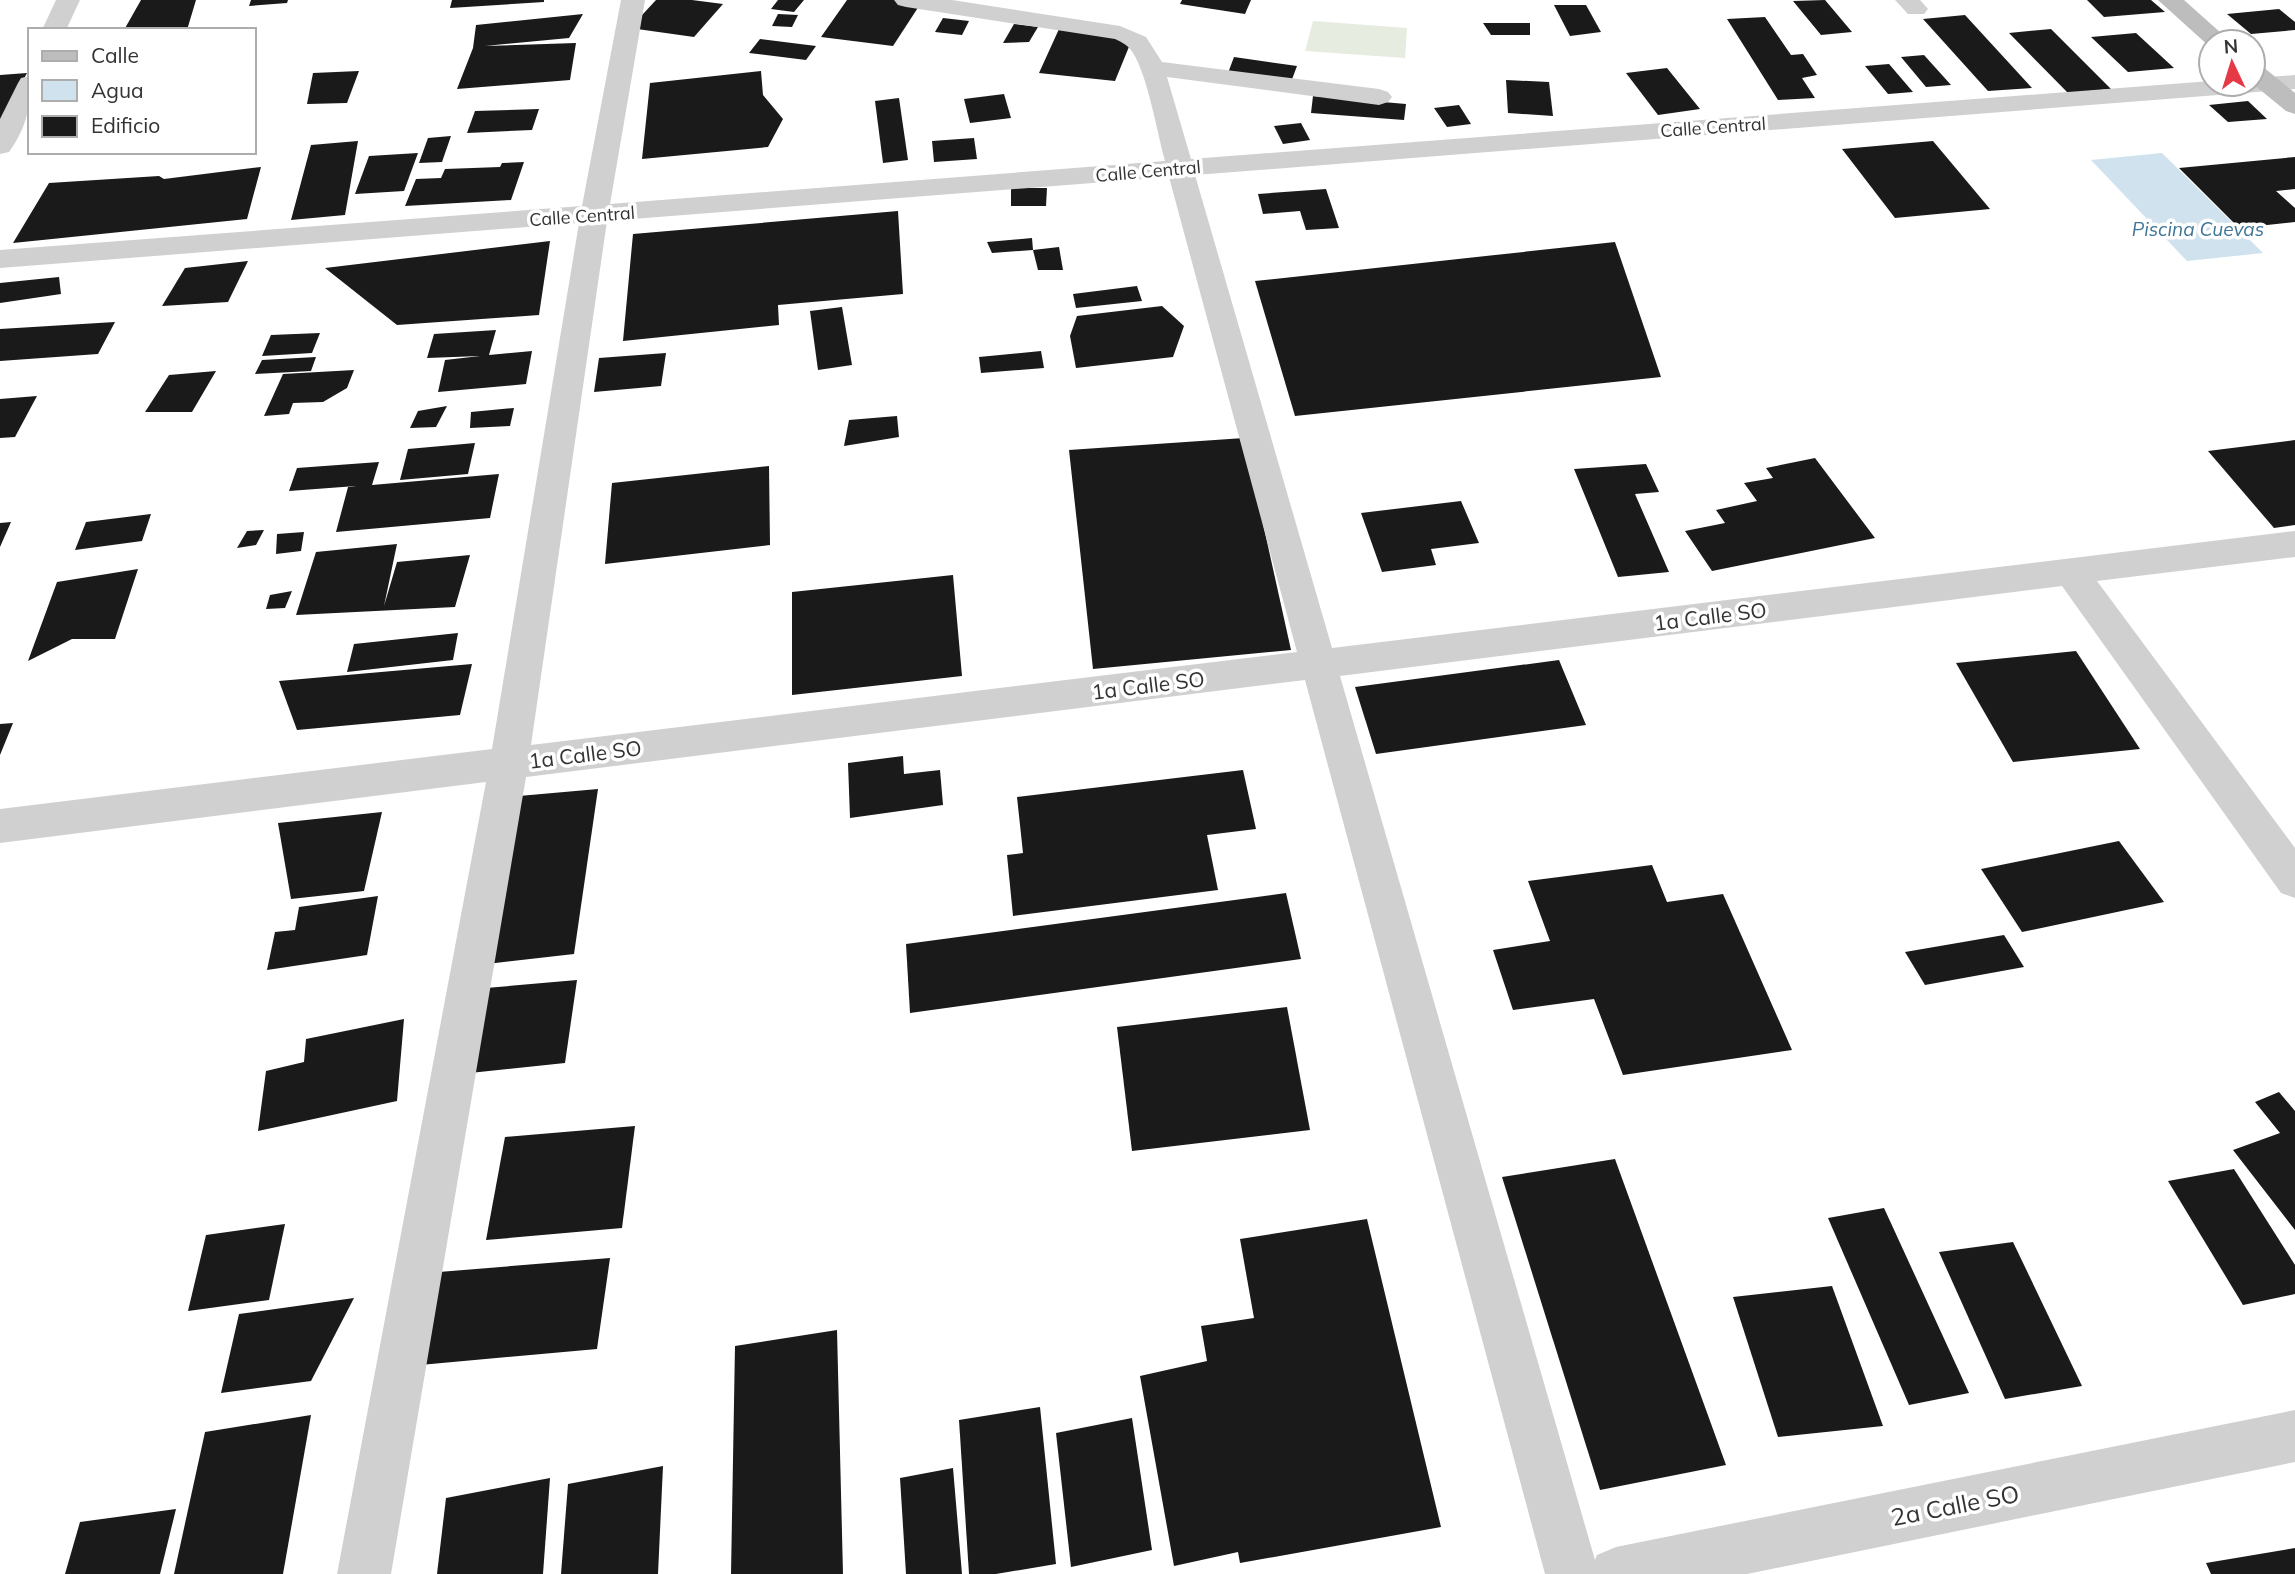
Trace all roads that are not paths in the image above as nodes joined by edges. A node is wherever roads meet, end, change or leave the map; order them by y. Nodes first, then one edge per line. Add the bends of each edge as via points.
1 (68, 0) edge
2 (633, 0) edge
3 (905, 0) edge
4 (2170, 0) edge
5 (55, 28) edge
6 (2203, 28) edge
7 (1152, 68) junction
8 (2267, 78) edge
9 (2197, 82) edge
10 (2267, 82) edge
11 (2295, 82) edge
12 (28, 87) edge
13 (1379, 97) dead end
14 (2295, 106) edge
15 (0, 146) edge
16 (1182, 169) junction
17 (594, 215) junction
18 (0, 259) edge
19 (2295, 544) edge
20 (2071, 572) junction
21 (1318, 664) junction
22 (509, 763) junction
23 (0, 826) edge
24 (2295, 880) edge
25 (2295, 1436) edge
26 (364, 1574) edge
27 (1572, 1574) edge
28 (1616, 1574) edge

1 - 5 street
2 - 17 street
3 - 7 street via 1120,33 1134,37 1145,48
4 - 6 street
7 - 13 street
7 - 16 street
8 - 11 street, Calle Central
9 - 16 street, Calle Central
10 - 14 street
12 - 15 street
16 - 17 street, Calle Central
16 - 21 street
17 - 18 street, Calle Central
17 - 22 street
19 - 20 street, 1a Calle SO
20 - 21 street, 1a Calle SO
20 - 24 street
21 - 22 street, 1a Calle SO
21 - 27 street
22 - 23 street, 1a Calle SO
22 - 26 street
25 - 28 street, 2a Calle SO

